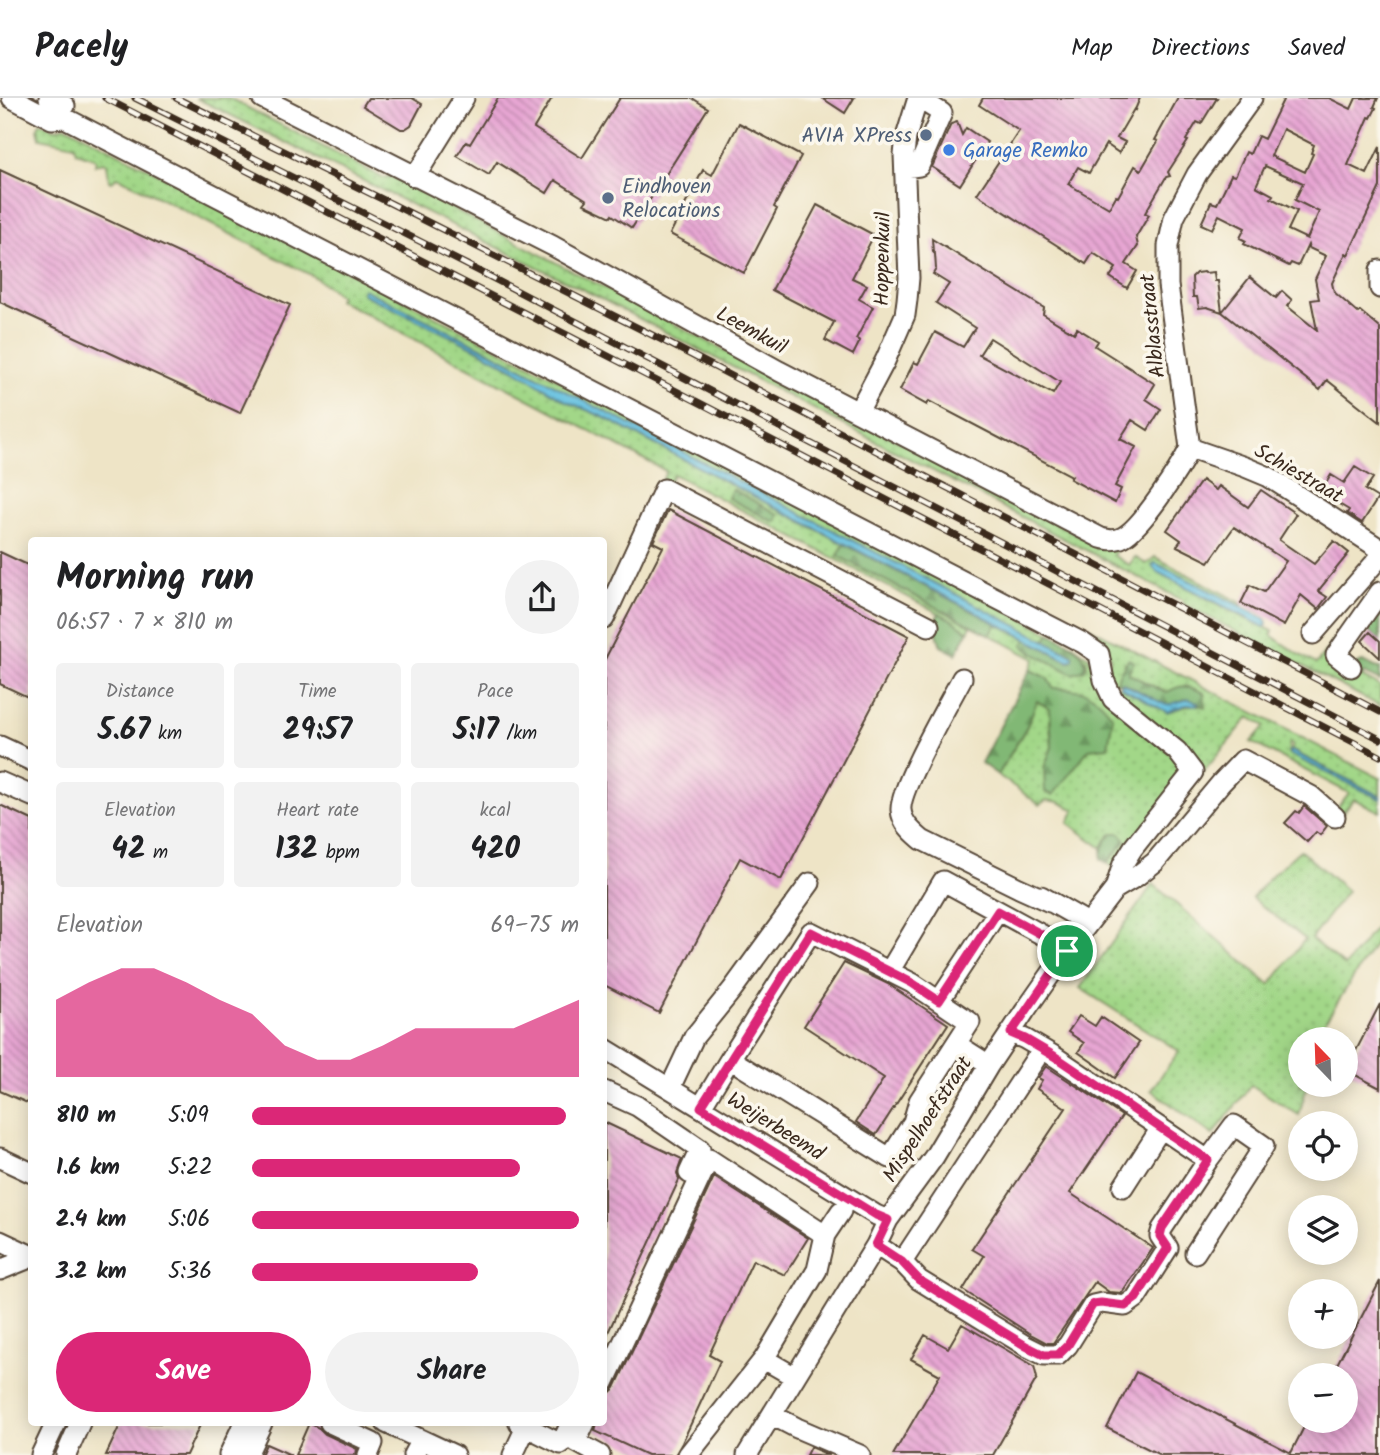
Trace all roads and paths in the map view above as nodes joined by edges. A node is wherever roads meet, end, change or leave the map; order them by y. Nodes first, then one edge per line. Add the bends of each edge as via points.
1 (12, 98) edge
2 (262, 98) edge
3 (464, 98) edge
4 (918, 98) edge
5 (1252, 98) edge
6 (905, 168) junction
7 (415, 177) junction
8 (1380, 271) edge
9 (1380, 288) edge
10 (858, 412) junction
11 (1190, 447) junction
12 (1380, 549) edge
13 (1380, 557) edge
14 (1380, 592) edge
15 (607, 612) edge
16 (929, 625) dead end
17 (1313, 634) dead end
18 (1351, 667) dead end
19 (962, 678) dead end
20 (0, 746) edge
21 (28, 759) edge
22 (0, 782) edge
23 (28, 794) edge
24 (1335, 817) dead end
25 (810, 883) dead end
26 (1115, 889) junction
27 (998, 911) junction
28 (1088, 923) junction
29 (1067, 951) junction
30 (889, 972) junction
31 (939, 1001) junction
32 (1011, 1033) junction
33 (956, 1044) junction
34 (1042, 1049) junction
35 (607, 1050) edge
36 (730, 1059) junction
37 (989, 1065) junction
38 (664, 1085) junction
39 (607, 1092) edge
40 (701, 1107) junction
41 (1161, 1128) junction
42 (934, 1157) junction
43 (0, 1158) edge
44 (1208, 1160) junction
45 (28, 1171) edge
46 (960, 1174) junction
47 (1123, 1187) dead end
48 (841, 1211) dead end
49 (888, 1220) junction
50 (825, 1235) junction
51 (0, 1241) edge
52 (876, 1245) junction
53 (1195, 1253) dead end
54 (28, 1254) edge
55 (28, 1258) edge
56 (902, 1262) junction
57 (0, 1270) edge
58 (607, 1348) edge
59 (764, 1359) junction
60 (795, 1377) junction
61 (607, 1378) edge
62 (772, 1415) junction
63 (55, 1426) edge
64 (79, 1426) edge
65 (243, 1426) edge
66 (261, 1426) edge
67 (335, 1426) edge
68 (382, 1426) edge
69 (388, 1426) edge
70 (523, 1426) edge
71 (525, 1426) edge
72 (570, 1426) edge
73 (584, 1426) edge
74 (417, 1447) edge
75 (370, 1449) edge
76 (41, 1455) edge
77 (66, 1455) edge
78 (229, 1455) edge
79 (247, 1455) edge
80 (454, 1455) edge
81 (513, 1455) edge
82 (600, 1455) edge
83 (688, 1455) edge
84 (747, 1455) edge
85 (860, 1455) edge

1 - 26 street, Mispelhoefstraat via 52,119 65,118 77,124 1099,654 1113,699 1177,751 1193,772 1133,848
2 - 7 street, Leemkuil
3 - 7 street
4 - 6 street, Hoppenkuil via 906,137
4 - 6 street via 942,113 919,166
5 - 11 street, Alblasstraat via 1197,174 1174,218 1168,246 1168,285
6 - 10 street, Hoppenkuil via 909,278 905,315
7 - 10 street, Leemkuil
8 - 9 street
10 - 11 street, Leemkuil via 1089,533 1113,540 1142,520
11 - 12 street, Schiestraat via 1269,477
13 - 17 street
14 - 18 street via 1336,655
15 - 16 street via 664,489
19 - 28 street via 910,779 903,797 907,816
20 - 21 street
22 - 23 street
24 - 26 street, Mispelhoefstraat via 1311,796 1243,760 1155,862
25 - 38 street via 694,1037
26 - 28 street, Mispelhoefstraat
27 - 29 street
27 - 30 street via 943,881
27 - 31 street
28 - 29 street, Mispelhoefstraat
29 - 32 street, Mispelhoefstraat
30 - 31 street
30 - 36 street via 811,932
31 - 33 street via 970,1021
32 - 34 street
32 - 37 street, Mispelhoefstraat
33 - 36 street via 890,1158
33 - 37 street
34 - 41 street
34 - 46 street
35 - 38 street, Weijerbeemd
36 - 40 street
37 - 42 street, Mispelhoefstraat
38 - 40 street, Weijerbeemd
39 - 58 street via 637,1106 700,1149
40 - 49 street, Weijerbeemd
41 - 44 street
41 - 47 street
42 - 46 street
42 - 49 street, Mispelhoefstraat
43 - 45 street
44 - 53 street via 1234,1125 1264,1146
44 - 56 street via 1162,1228 1160,1236 1168,1248 1136,1298 1125,1306 1093,1304 1058,1355 1044,1355 1026,1346 919,1280
46 - 56 street
48 - 50 street
49 - 52 street, Mispelhoefstraat
50 - 59 street via 817,1270
50 - 61 street via 709,1159
51 - 54 street
52 - 56 street
52 - 60 street, Mispelhoefstraat
55 - 57 street
59 - 60 street
59 - 83 street
60 - 62 street, Mispelhoefstraat
62 - 84 street, Mispelhoefstraat
62 - 85 street
63 - 76 street
64 - 77 street
65 - 78 street
66 - 79 street
67 - 75 street
68 - 75 street
69 - 74 street
70 - 81 street
71 - 72 street via 561,1444
73 - 82 street via 576,1442
74 - 80 street

